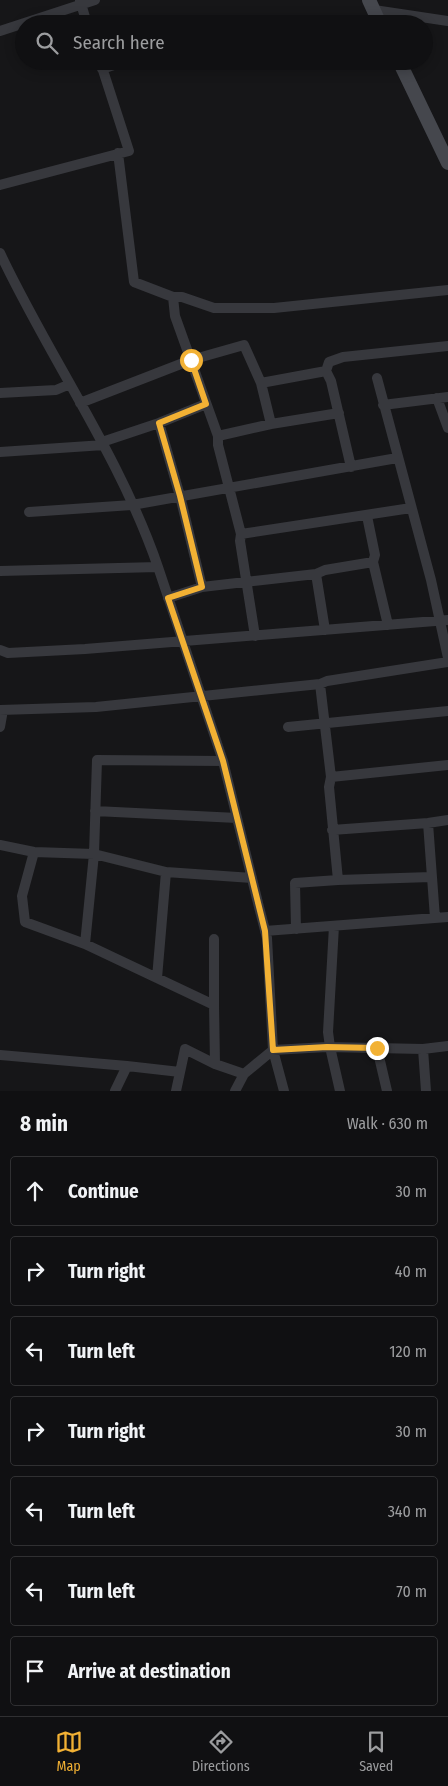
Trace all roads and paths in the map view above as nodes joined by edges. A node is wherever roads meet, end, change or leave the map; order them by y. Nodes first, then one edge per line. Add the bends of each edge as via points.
1 (95, 0) edge
2 (80, 2) edge
3 (371, 5) edge
4 (44, 15) edge
5 (85, 15) edge
6 (419, 15) edge
7 (433, 18) edge
8 (448, 21) edge
9 (15, 26) edge
10 (0, 31) edge
11 (103, 70) edge
12 (403, 70) edge
13 (118, 153) junction
14 (448, 163) edge
15 (0, 186) edge
16 (0, 253) edge
17 (448, 290) edge
18 (174, 297) junction
19 (448, 346) edge
20 (191, 360) junction
21 (326, 371) junction
22 (377, 378) dead end
23 (70, 384) junction
24 (261, 384) junction
25 (0, 393) edge
26 (443, 398) edge
27 (80, 403) junction
28 (206, 404) junction
29 (383, 405) junction
30 (339, 413) junction
31 (159, 423) junction
32 (271, 424) junction
33 (448, 428) edge
34 (218, 436) junction
35 (103, 444) junction
36 (0, 452) edge
37 (397, 458) junction
38 (351, 467) junction
39 (229, 487) junction
40 (180, 496) junction
41 (132, 505) junction
42 (411, 508) junction
43 (29, 512) dead end
44 (368, 516) junction
45 (241, 534) junction
46 (373, 562) junction
47 (158, 567) junction
48 (0, 572) edge
49 (316, 574) junction
50 (246, 582) junction
51 (202, 587) junction
52 (168, 598) junction
53 (444, 620) edge
54 (388, 625) junction
55 (325, 630) junction
56 (255, 636) junction
57 (183, 642) junction
58 (0, 650) edge
59 (448, 658) edge
60 (448, 662) edge
61 (320, 684) junction
62 (201, 696) junction
63 (1, 710) edge
64 (448, 711) edge
65 (324, 722) junction
66 (0, 727) edge
67 (288, 727) dead end
68 (223, 761) junction
69 (448, 765) edge
70 (331, 777) junction
71 (95, 811) junction
72 (237, 818) junction
73 (448, 820) edge
74 (428, 823) junction
75 (332, 830) junction
76 (0, 845) edge
77 (34, 852) junction
78 (94, 854) junction
79 (166, 872) junction
80 (430, 877) junction
81 (252, 878) junction
82 (338, 880) junction
83 (448, 917) edge
84 (435, 918) junction
85 (334, 926) junction
86 (296, 929) junction
87 (265, 931) junction
88 (214, 939) dead end
89 (85, 944) junction
90 (157, 978) junction
91 (214, 1005) junction
92 (448, 1046) edge
93 (330, 1047) junction
94 (377, 1048) junction
95 (423, 1049) junction
96 (273, 1050) junction
97 (0, 1055) edge
98 (215, 1064) junction
99 (127, 1066) junction
100 (180, 1072) junction
101 (244, 1074) junction
102 (116, 1091) edge
103 (176, 1091) edge
104 (235, 1091) edge
105 (284, 1091) edge
106 (340, 1091) edge
107 (387, 1091) edge
108 (426, 1091) edge

1 - 2 street
2 - 4 street
2 - 5 street
3 - 6 street
7 - 8 street
9 - 10 street
11 - 13 street via 128,151
12 - 14 street
13 - 15 street
13 - 18 street via 134,282
16 - 23 street
17 - 18 street via 274,308 214,308
18 - 20 street via 175,316
19 - 21 street via 342,357 329,362
20 - 24 street via 244,344
20 - 27 street
20 - 28 street
21 - 24 street
21 - 30 street
22 - 29 street
23 - 25 street via 56,390
23 - 27 street
24 - 32 street
26 - 29 street
26 - 33 street
27 - 35 street
28 - 31 street
28 - 34 street
29 - 37 street
30 - 32 street
30 - 38 street
31 - 35 street
31 - 40 street
32 - 34 street
34 - 39 street
35 - 36 street
35 - 41 street
37 - 38 street
37 - 42 street
38 - 39 street
39 - 40 street
39 - 45 street
40 - 41 street
40 - 51 street
41 - 43 street
41 - 47 street
42 - 44 street
42 - 53 street
44 - 45 street
44 - 46 street via 375,555
45 - 50 street
46 - 49 street
46 - 54 street
47 - 48 street
47 - 52 street
49 - 50 street
49 - 55 street
50 - 51 street
50 - 56 street
51 - 52 street
52 - 57 street
53 - 54 street
53 - 59 street
54 - 55 street
55 - 56 street
56 - 57 street
57 - 58 street via 8,653
57 - 62 street
60 - 61 street
61 - 62 street
61 - 65 street
62 - 63 street via 96,707
62 - 68 street
63 - 66 street
64 - 65 street
65 - 67 street
65 - 70 street
68 - 71 street via 97,760
68 - 72 street
69 - 70 street
70 - 75 street
71 - 72 street
71 - 78 street
72 - 81 street
73 - 74 street
74 - 75 street
74 - 80 street
75 - 82 street
76 - 77 street
77 - 78 street
77 - 89 street via 22,896 25,922
78 - 79 street
78 - 89 street
79 - 81 street
79 - 90 street
80 - 82 street
80 - 84 street
81 - 87 street
82 - 86 street via 295,883
83 - 84 street
84 - 85 street
85 - 86 street
85 - 93 street
86 - 87 street
87 - 96 street
88 - 91 street
89 - 90 street
90 - 91 street
91 - 98 street
92 - 95 street
93 - 94 street
93 - 96 street
93 - 106 street
94 - 95 street
94 - 107 street
95 - 108 street
96 - 101 street
96 - 105 street
97 - 99 street
98 - 100 street via 185,1049
98 - 101 street
99 - 100 street
99 - 102 street
100 - 103 street
101 - 104 street

